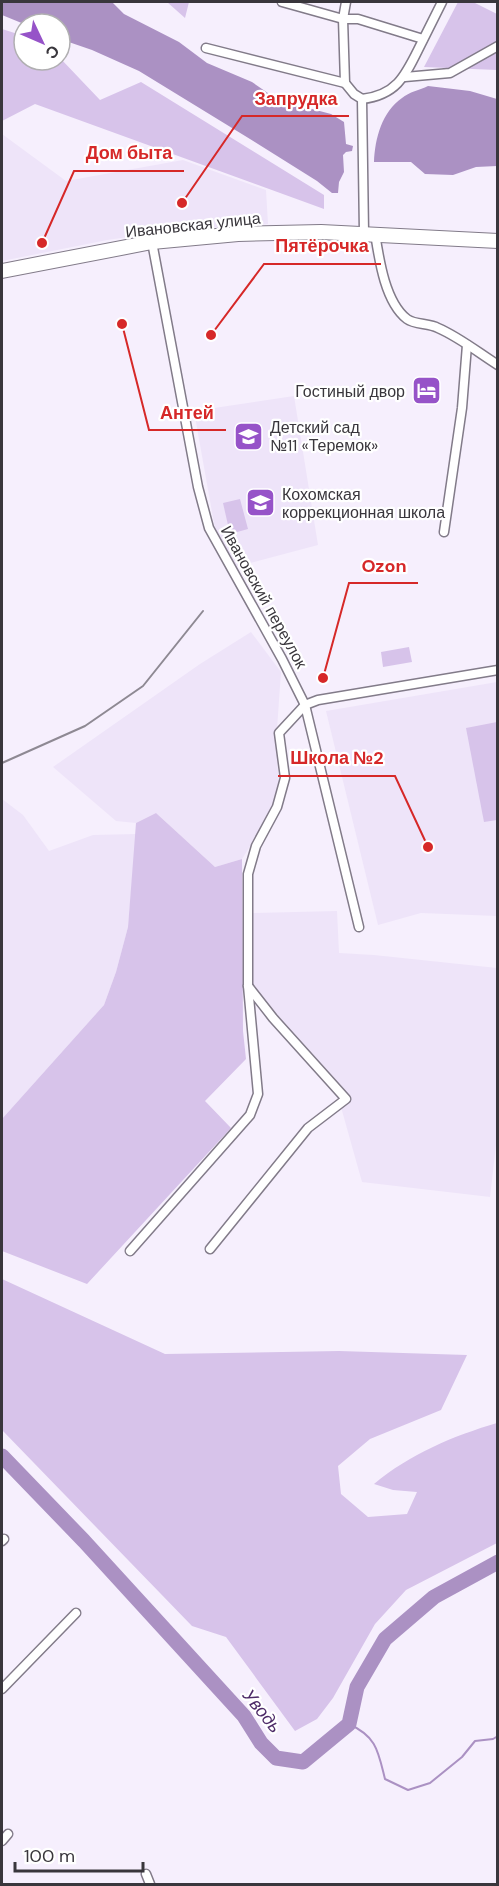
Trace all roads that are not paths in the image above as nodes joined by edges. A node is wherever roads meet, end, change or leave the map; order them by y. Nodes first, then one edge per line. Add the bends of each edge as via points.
1 (282, 2) edge
2 (346, 2) edge
3 (442, 2) edge
4 (343, 19) junction
5 (423, 39) junction
6 (498, 46) edge
7 (206, 48) dead end
8 (405, 77) junction
9 (345, 83) junction
10 (362, 99) junction
11 (370, 233) junction
12 (498, 240) edge
13 (153, 242) junction
14 (2, 271) edge
15 (467, 345) junction
16 (498, 365) edge
17 (444, 532) dead end
18 (498, 670) edge
19 (305, 705) junction
20 (359, 927) dead end
21 (248, 986) junction
22 (210, 1249) dead end
23 (130, 1251) dead end
24 (76, 1613) dead end
25 (2, 1689) edge
26 (146, 1874) dead end
27 (150, 1884) edge

1 - 4 street
2 - 4 street
3 - 5 street
4 - 5 street via 358,19
4 - 9 street
5 - 8 street
6 - 8 street via 450,73
7 - 9 street
8 - 10 street via 376,98
9 - 10 street
10 - 11 street via 363,177
11 - 12 main road, Ивановская улица
11 - 13 main road, Ивановская улица via 238,234
11 - 15 street via 381,271 403,315 409,321 438,327
13 - 14 main road, Ивановская улица
13 - 19 street, Ивановский переулок via 209,528
15 - 16 street
15 - 17 street
18 - 19 street
19 - 20 street, Ивановский переулок
19 - 21 street via 279,733 285,778 278,807 256,846 248,874
21 - 22 street via 346,1099 308,1128
21 - 23 street via 258,1094 250,1115
24 - 25 street
26 - 27 street

